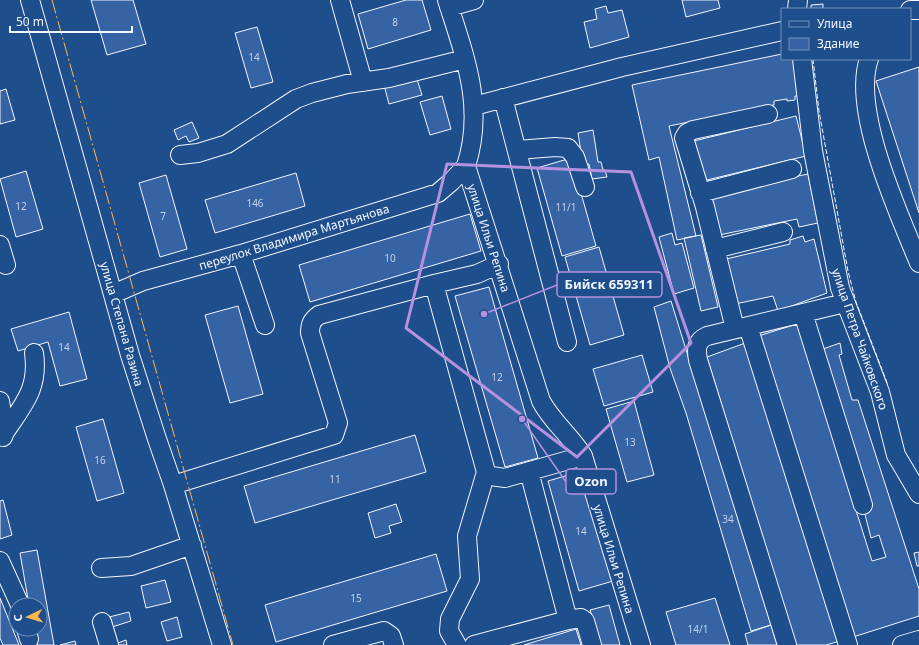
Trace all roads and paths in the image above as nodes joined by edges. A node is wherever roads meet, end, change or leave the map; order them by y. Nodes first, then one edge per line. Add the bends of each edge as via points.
1 (30, 0) edge
2 (340, 0) edge
3 (474, 0) edge
4 (448, 3) edge
5 (781, 31) edge
6 (465, 59) junction
7 (802, 60) edge
8 (869, 60) edge
9 (364, 82) junction
10 (503, 98) junction
11 (474, 106) junction
12 (768, 114) dead end
13 (518, 150) junction
14 (180, 155) dead end
15 (466, 166) junction
16 (792, 169) dead end
17 (585, 187) dead end
18 (700, 193) junction
19 (784, 232) dead end
20 (0, 245) edge
21 (715, 249) junction
22 (241, 254) junction
23 (919, 263) edge
24 (498, 264) junction
25 (6, 265) dead end
26 (434, 284) junction
27 (113, 294) junction
28 (845, 303) junction
29 (803, 313) junction
30 (265, 325) dead end
31 (741, 328) junction
32 (567, 342) dead end
33 (34, 353) dead end
34 (0, 401) edge
35 (3, 437) edge
36 (583, 456) junction
37 (529, 471) junction
38 (486, 472) junction
39 (174, 485) junction
40 (919, 494) edge
41 (863, 504) dead end
42 (192, 545) junction
43 (0, 561) edge
44 (101, 568) dead end
45 (16, 597) edge
46 (568, 620) junction
47 (102, 622) dead end
48 (919, 640) edge
49 (109, 645) edge
50 (222, 645) edge
51 (333, 645) edge
52 (394, 645) edge
53 (458, 645) edge
54 (474, 645) edge
55 (592, 645) edge
56 (641, 645) edge
57 (787, 645) edge
58 (848, 645) edge
59 (902, 645) edge

1 - 27 street, улица Степана Разина
2 - 9 street
3 - 4 street
4 - 6 street
5 - 10 street via 622,67
6 - 9 street
6 - 11 street
7 - 28 street, улица Петра Чайковского via 813,151 834,262
8 - 23 street via 864,88 874,140 893,199
9 - 14 street via 330,88 296,99 227,144 198,154
10 - 11 street
10 - 13 street
11 - 15 street via 473,140
12 - 18 street via 687,133 684,138 685,144
13 - 17 street via 568,148 575,156
13 - 32 street
15 - 22 street, переулок Владимира Мартьянова via 438,193
15 - 24 street, улица Ильи Репина
16 - 18 street
18 - 21 street
19 - 21 street
20 - 25 street
21 - 31 street
22 - 27 street, переулок Владимира Мартьянова via 143,282
22 - 30 street
24 - 26 street via 477,274
24 - 36 street, улица Ильи Репина via 541,401 551,418 574,442
26 - 38 street
26 - 39 street via 313,319 310,333 338,423 334,435
27 - 39 street, улица Степана Разина via 154,432
28 - 29 street
28 - 40 street, улица Петра Чайковского via 880,392 896,455
29 - 31 street
29 - 41 street
31 - 57 street via 702,338 697,346 697,352
31 - 58 street
33 - 35 street via 34,385 28,399
34 - 35 street
36 - 37 street
36 - 56 street, улица Ильи Репина
37 - 38 street via 498,478
37 - 46 street
38 - 53 street via 467,536 470,579 450,619 450,631
39 - 42 street, улица Степана Разина
42 - 44 street via 131,566
42 - 50 street, улица Степана Разина
43 - 45 street
46 - 54 street
46 - 55 street via 576,618 585,621
47 - 49 street
48 - 59 street
51 - 52 street via 384,631 391,636

